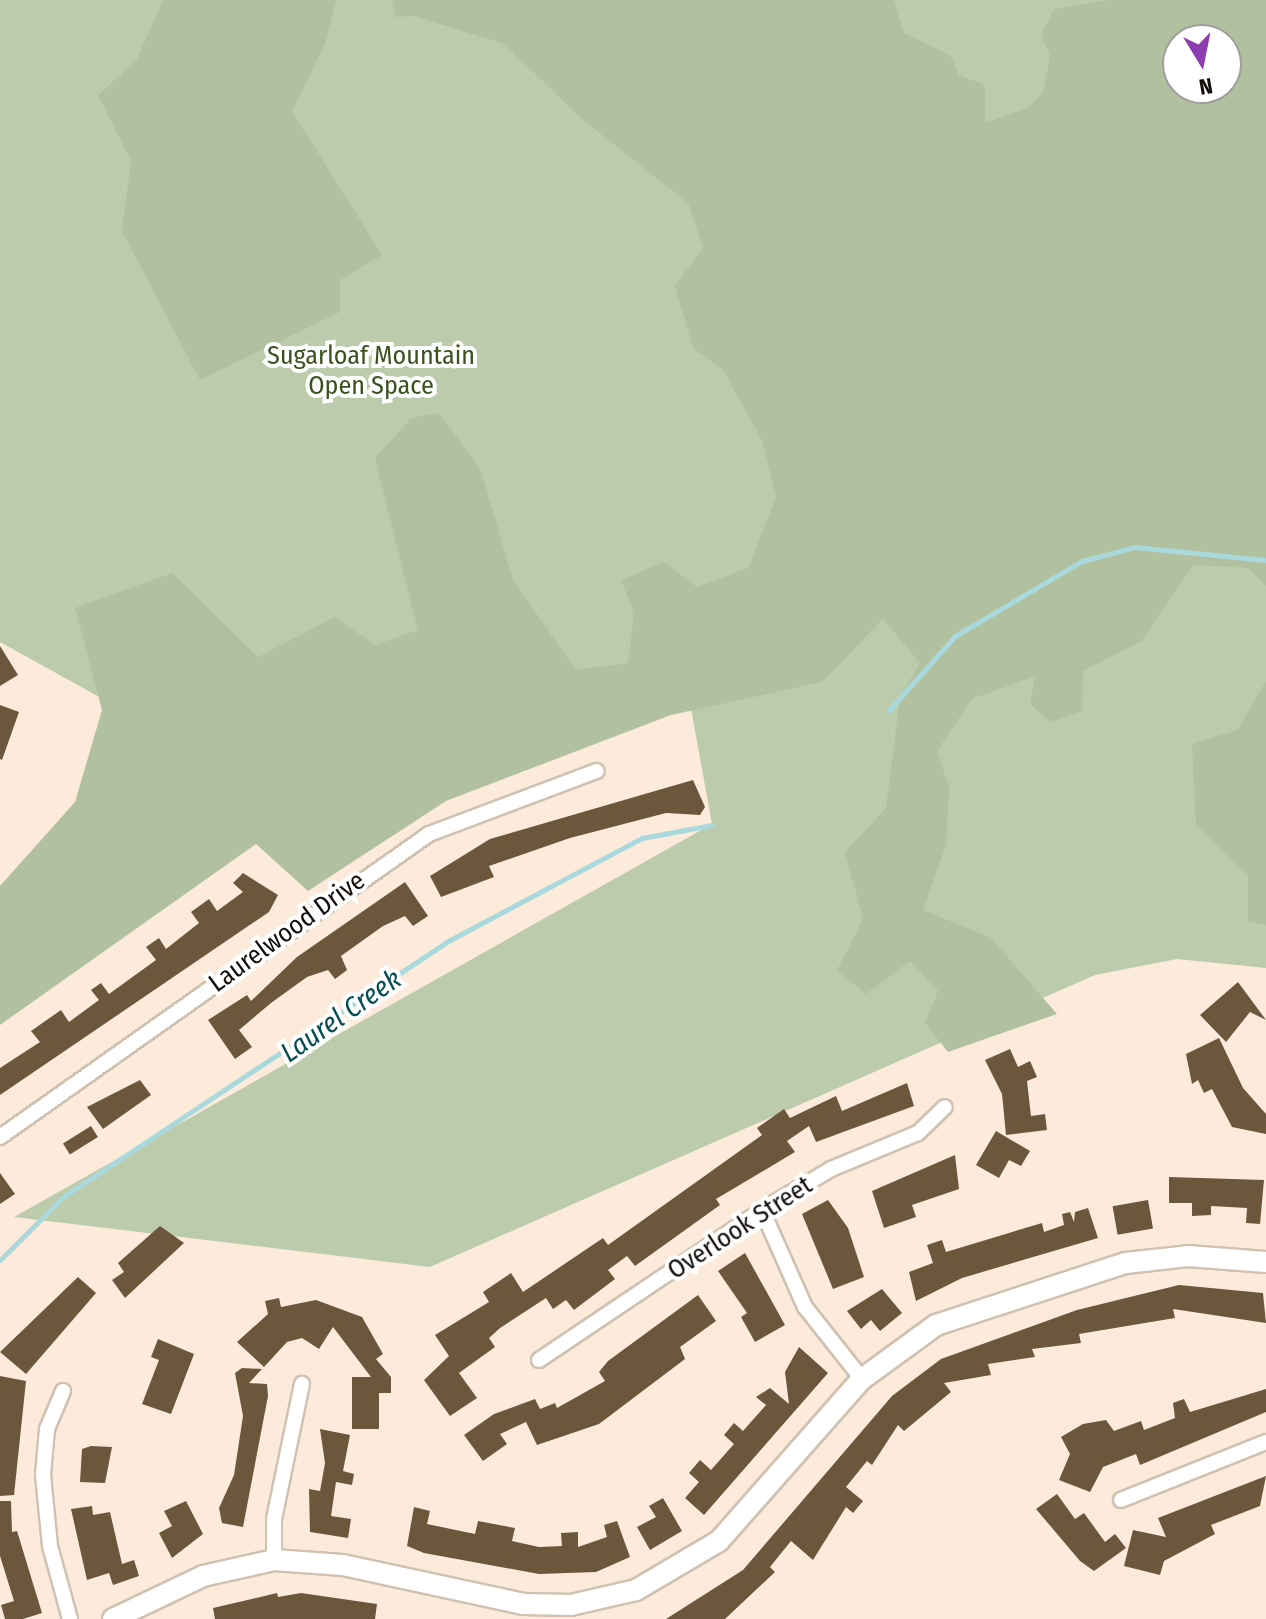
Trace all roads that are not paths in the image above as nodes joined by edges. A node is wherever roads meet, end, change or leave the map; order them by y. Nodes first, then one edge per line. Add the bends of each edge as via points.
1 (597, 771) dead end
2 (945, 1107) dead end
3 (0, 1137) edge
4 (762, 1210) junction
5 (1266, 1262) edge
6 (539, 1360) dead end
7 (862, 1379) junction
8 (302, 1384) dead end
9 (63, 1391) dead end
10 (1266, 1442) edge
11 (1121, 1500) dead end
12 (274, 1560) junction
13 (70, 1619) edge
14 (113, 1619) edge

1 - 3 street, Laurelwood Drive via 429,834
2 - 4 street, Overlook Street via 918,1133 831,1169
4 - 6 street, Overlook Street
4 - 7 street via 805,1307
5 - 7 main road via 1188,1256 1095,1271 936,1325
7 - 12 main road via 719,1541 669,1575 614,1597 523,1604 343,1565
8 - 12 street via 274,1519
9 - 13 street via 47,1429 43,1475 50,1546
10 - 11 street
12 - 14 main road via 203,1576

